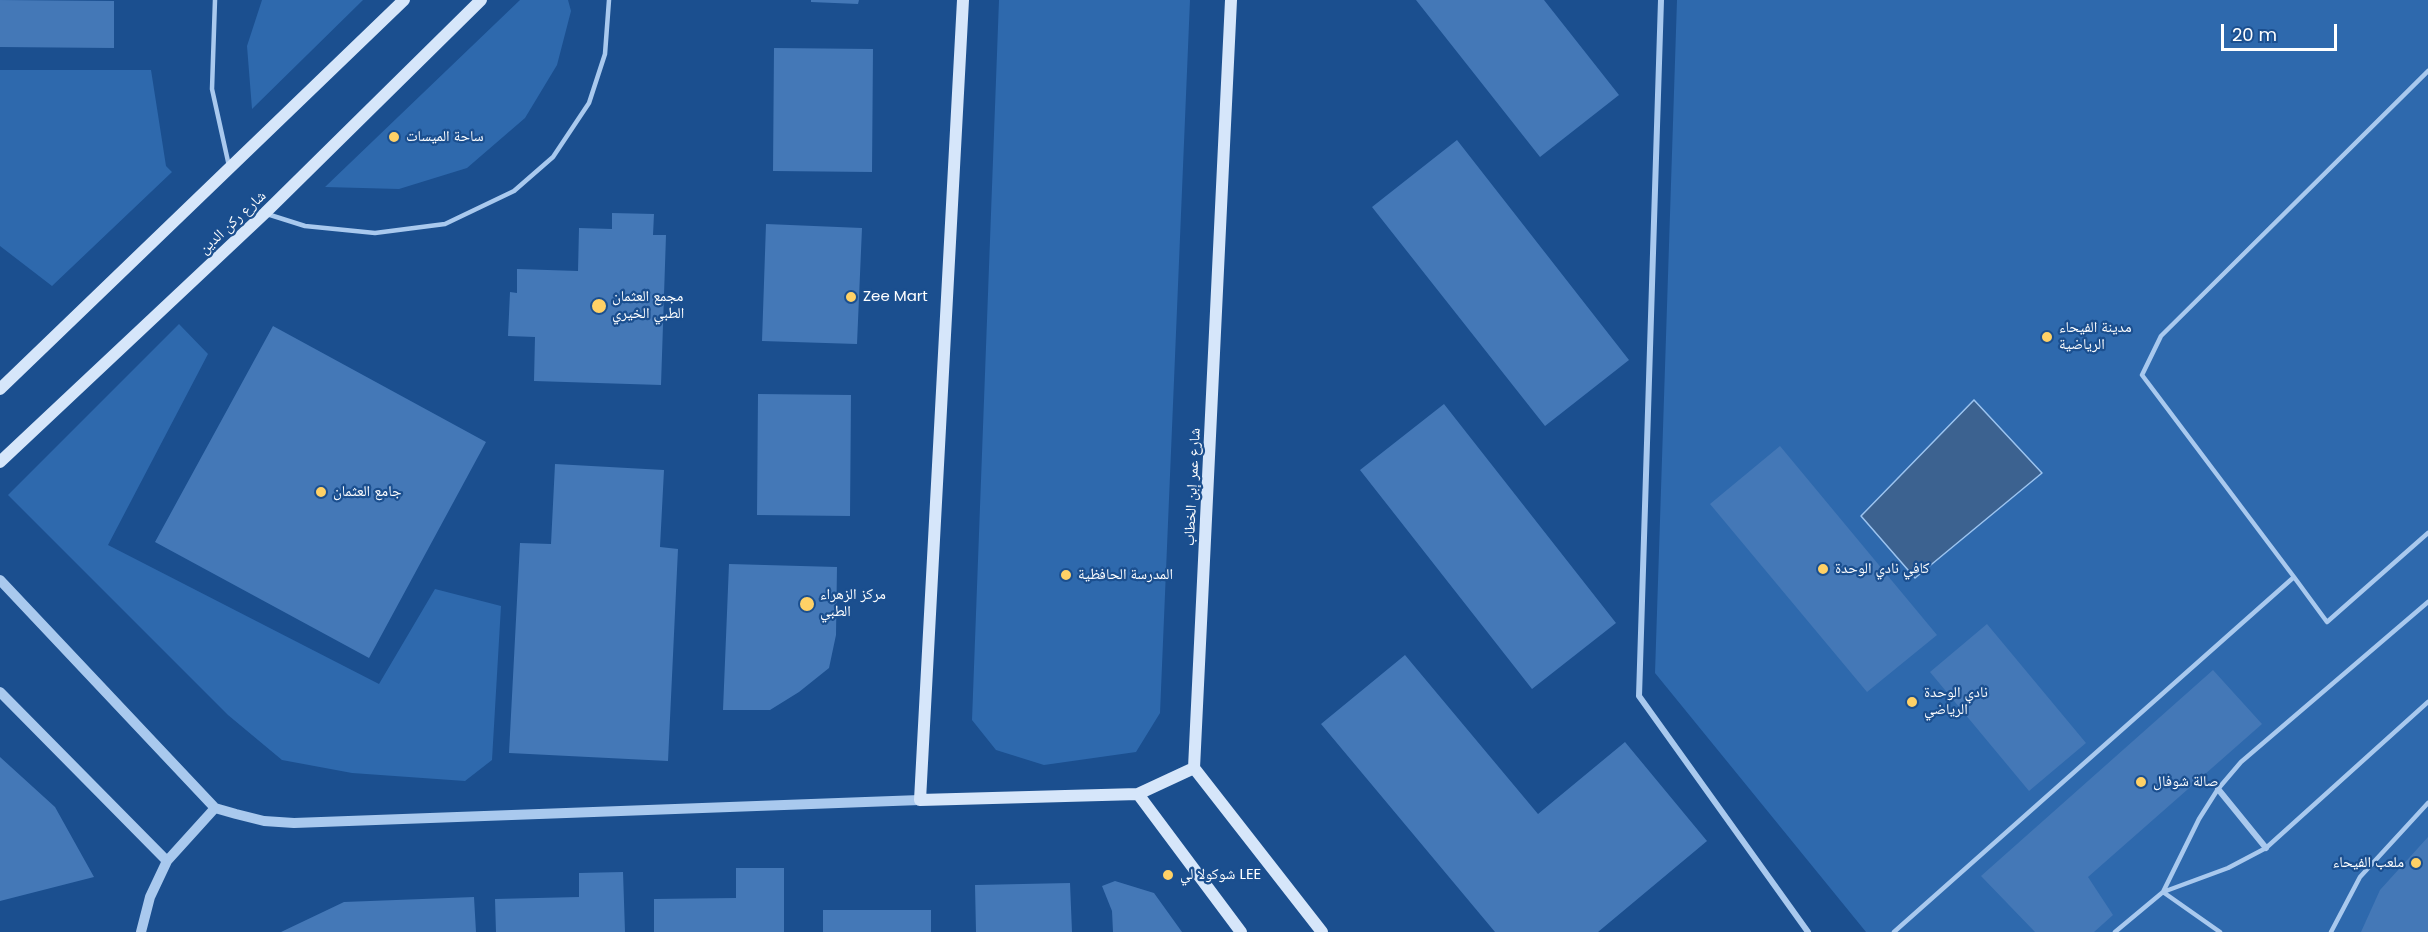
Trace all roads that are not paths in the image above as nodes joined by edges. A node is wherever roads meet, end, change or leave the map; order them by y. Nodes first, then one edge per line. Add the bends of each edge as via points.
1 (215, 0) edge
2 (404, 0) edge
3 (481, 0) edge
4 (609, 0) edge
5 (963, 0) edge
6 (1231, 0) edge
7 (1661, 0) edge
8 (2428, 71) edge
9 (229, 170) junction
10 (265, 213) junction
11 (0, 389) edge
12 (0, 462) edge
13 (2428, 533) edge
14 (2294, 577) junction
15 (0, 580) edge
16 (2428, 602) edge
17 (0, 692) edge
18 (2428, 702) edge
19 (1194, 768) junction
20 (2218, 789) junction
21 (1138, 794) junction
22 (920, 800) junction
23 (2428, 803) edge
24 (215, 808) junction
25 (2266, 848) junction
26 (166, 861) junction
27 (2163, 892) junction
28 (141, 932) edge
29 (1241, 932) edge
30 (1322, 932) edge
31 (1808, 932) edge
32 (1894, 932) edge
33 (2115, 932) edge
34 (2220, 932) edge
35 (2331, 932) edge

1 - 9 lane via 212,89
2 - 9 main road
3 - 10 main road, شارع ركن الدين
4 - 10 lane via 605,54 589,103 553,157 514,190 445,224 375,233 305,226
5 - 22 main road
6 - 19 main road, شارع عمر إبن الخطاب
7 - 31 street via 1639,696
8 - 14 lane via 2161,336 2142,375
9 - 11 main road
10 - 12 main road, شارع ركن الدين
13 - 14 lane via 2327,622
14 - 32 lane
15 - 24 street
16 - 20 lane via 2241,762
17 - 26 street
18 - 25 lane
19 - 21 main road
19 - 30 main road
20 - 25 street
20 - 27 lane
21 - 22 main road
21 - 29 main road
22 - 24 street via 294,823 264,821
23 - 35 lane via 2360,877
24 - 26 street
25 - 27 lane via 2229,868
26 - 28 street via 150,897
27 - 33 lane
27 - 34 lane

